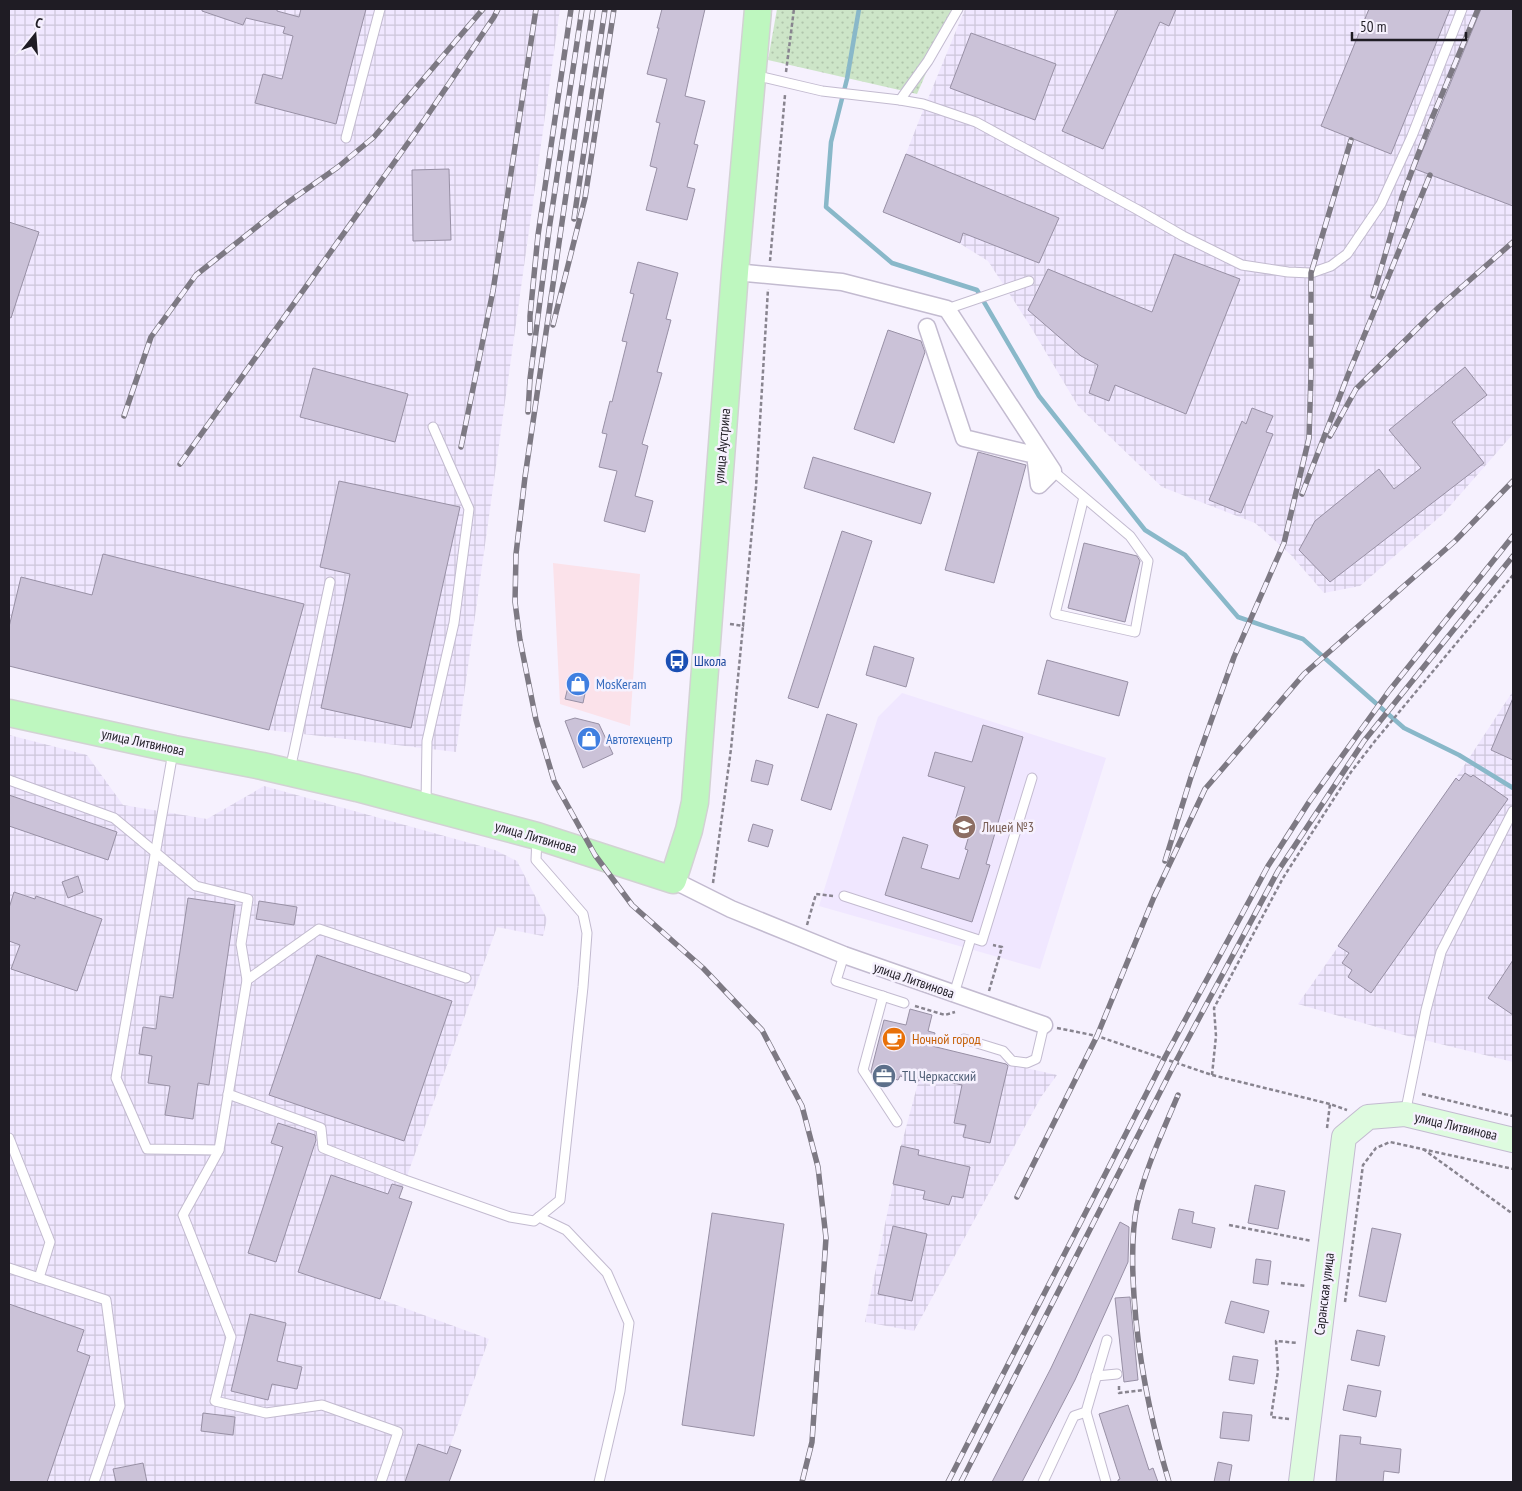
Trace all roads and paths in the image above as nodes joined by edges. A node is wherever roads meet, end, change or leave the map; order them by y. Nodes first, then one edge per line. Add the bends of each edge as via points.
1 (380, 9) edge
2 (758, 9) edge
3 (794, 9) edge
4 (958, 9) edge
5 (1462, 9) edge
6 (752, 75) junction
7 (786, 84) junction
8 (900, 100) junction
9 (346, 138) dead end
10 (735, 272) junction
11 (768, 275) junction
12 (1029, 281) dead end
13 (947, 309) junction
14 (927, 327) dead end
15 (433, 427) dead end
16 (1053, 471) junction
17 (1084, 496) dead end
18 (1513, 575) edge
19 (330, 582) dead end
20 (710, 621) junction
21 (743, 626) junction
22 (9, 713) edge
23 (174, 749) junction
24 (290, 772) junction
25 (1032, 778) dead end
26 (9, 780) edge
27 (426, 807) junction
28 (1513, 811) edge
29 (537, 836) junction
30 (156, 852) junction
31 (673, 880) junction
32 (844, 896) joint
33 (711, 898) junction
34 (803, 938) junction
35 (971, 938) junction
36 (982, 941) junction
37 (844, 955) junction
38 (466, 978) dead end
39 (247, 980) junction
40 (954, 994) junction
41 (883, 996) junction
42 (904, 1002) dead end
43 (985, 1004) junction
44 (1044, 1025) junction
45 (964, 1040) dead end
46 (1212, 1075) junction
47 (1411, 1091) junction
48 (228, 1094) junction
49 (1405, 1114) junction
50 (1513, 1116) edge
51 (1368, 1117) junction
52 (897, 1122) dead end
53 (9, 1138) edge
54 (1513, 1140) edge
55 (1422, 1148) junction
56 (219, 1150) junction
57 (1513, 1169) edge
58 (1513, 1214) edge
59 (539, 1217) junction
60 (1230, 1225) dead end
61 (1312, 1241) dead end
62 (9, 1268) edge
63 (39, 1278) junction
64 (1281, 1283) dead end
65 (1306, 1286) dead end
66 (1344, 1307) dead end
67 (1107, 1340) dead end
68 (1298, 1343) dead end
69 (1117, 1374) joint
70 (1096, 1376) junction
71 (1143, 1390) dead end
72 (1086, 1412) junction
73 (1289, 1419) dead end
74 (94, 1482) edge
75 (381, 1482) edge
76 (599, 1482) edge
77 (1042, 1482) edge
78 (1106, 1482) edge
79 (1301, 1482) edge

1 - 9 lane
2 - 6 main road, улица Аустрина
3 - 7 path
4 - 8 lane via 928,61
5 - 8 lane via 1412,136 1381,204 1347,254 1331,266 1311,273 1242,265 976,122 923,104
6 - 7 lane
6 - 10 main road, улица Аустрина
7 - 8 lane
7 - 11 path
10 - 11 street
10 - 20 main road, улица Аустрина
11 - 13 street via 842,282
11 - 21 path via 756,487
12 - 13 lane
13 - 16 street
14 - 16 street via 964,438 1035,454 1040,485
15 - 27 lane via 469,509 454,624 427,741
16 - 17 lane via 1074,488 1081,494 1088,500 1130,536 1148,561 1135,632 1055,614 1072,542 1081,506
18 - 46 path via 1351,772 1283,878 1214,1008 1216,1036
19 - 24 lane
20 - 21 path
20 - 31 main road, улица Аустрина via 695,802
21 - 33 path
22 - 23 main road, улица Литвинова
23 - 24 main road, улица Литвинова
23 - 30 lane
24 - 27 main road, улица Литвинова
25 - 36 lane
26 - 30 lane via 114,818
27 - 29 main road, улица Литвинова
28 - 47 lane via 1440,952
29 - 31 main road, улица Литвинова
29 - 59 lane via 536,860 583,914 587,933 560,1200
30 - 39 lane via 196,886 248,899 241,944
30 - 56 lane via 116,1078 147,1148
31 - 33 street, улица Литвинова
32 - 34 path via 816,894
32 - 35 lane
33 - 34 street, улица Литвинова
34 - 37 street, улица Литвинова
35 - 36 lane
35 - 40 lane
36 - 43 path via 1002,947
37 - 40 street, улица Литвинова
37 - 41 lane via 836,982
38 - 39 lane via 319,929
39 - 48 lane
40 - 43 street, улица Литвинова
41 - 42 lane
41 - 52 lane via 863,1070
43 - 44 street, улица Литвинова
44 - 45 lane via 1036,1059 1027,1063 1012,1061 1003,1051
44 - 46 path via 1097,1036
46 - 51 path via 1330,1104
47 - 49 lane
47 - 50 path
48 - 56 lane
48 - 59 lane via 321,1128 323,1148 396,1177 510,1216 534,1221
49 - 51 main road, улица Литвинова
49 - 54 main road, улица Литвинова
51 - 79 main road, Саранская улица via 1344,1137
53 - 63 lane via 50,1242
55 - 57 path
55 - 58 path
55 - 66 path via 1390,1142 1376,1148 1363,1165
56 - 75 lane via 183,1215 231,1337 216,1401 266,1413 322,1405 398,1432
59 - 76 lane via 566,1230 607,1273 629,1323 620,1391
60 - 61 path
62 - 63 lane
63 - 74 lane via 106,1300 120,1406
64 - 65 path
67 - 70 lane
68 - 73 path via 1276,1341 1278,1371 1271,1417
69 - 70 lane
69 - 71 path via 1119,1393
70 - 72 lane
72 - 77 lane via 1074,1416
72 - 78 lane

